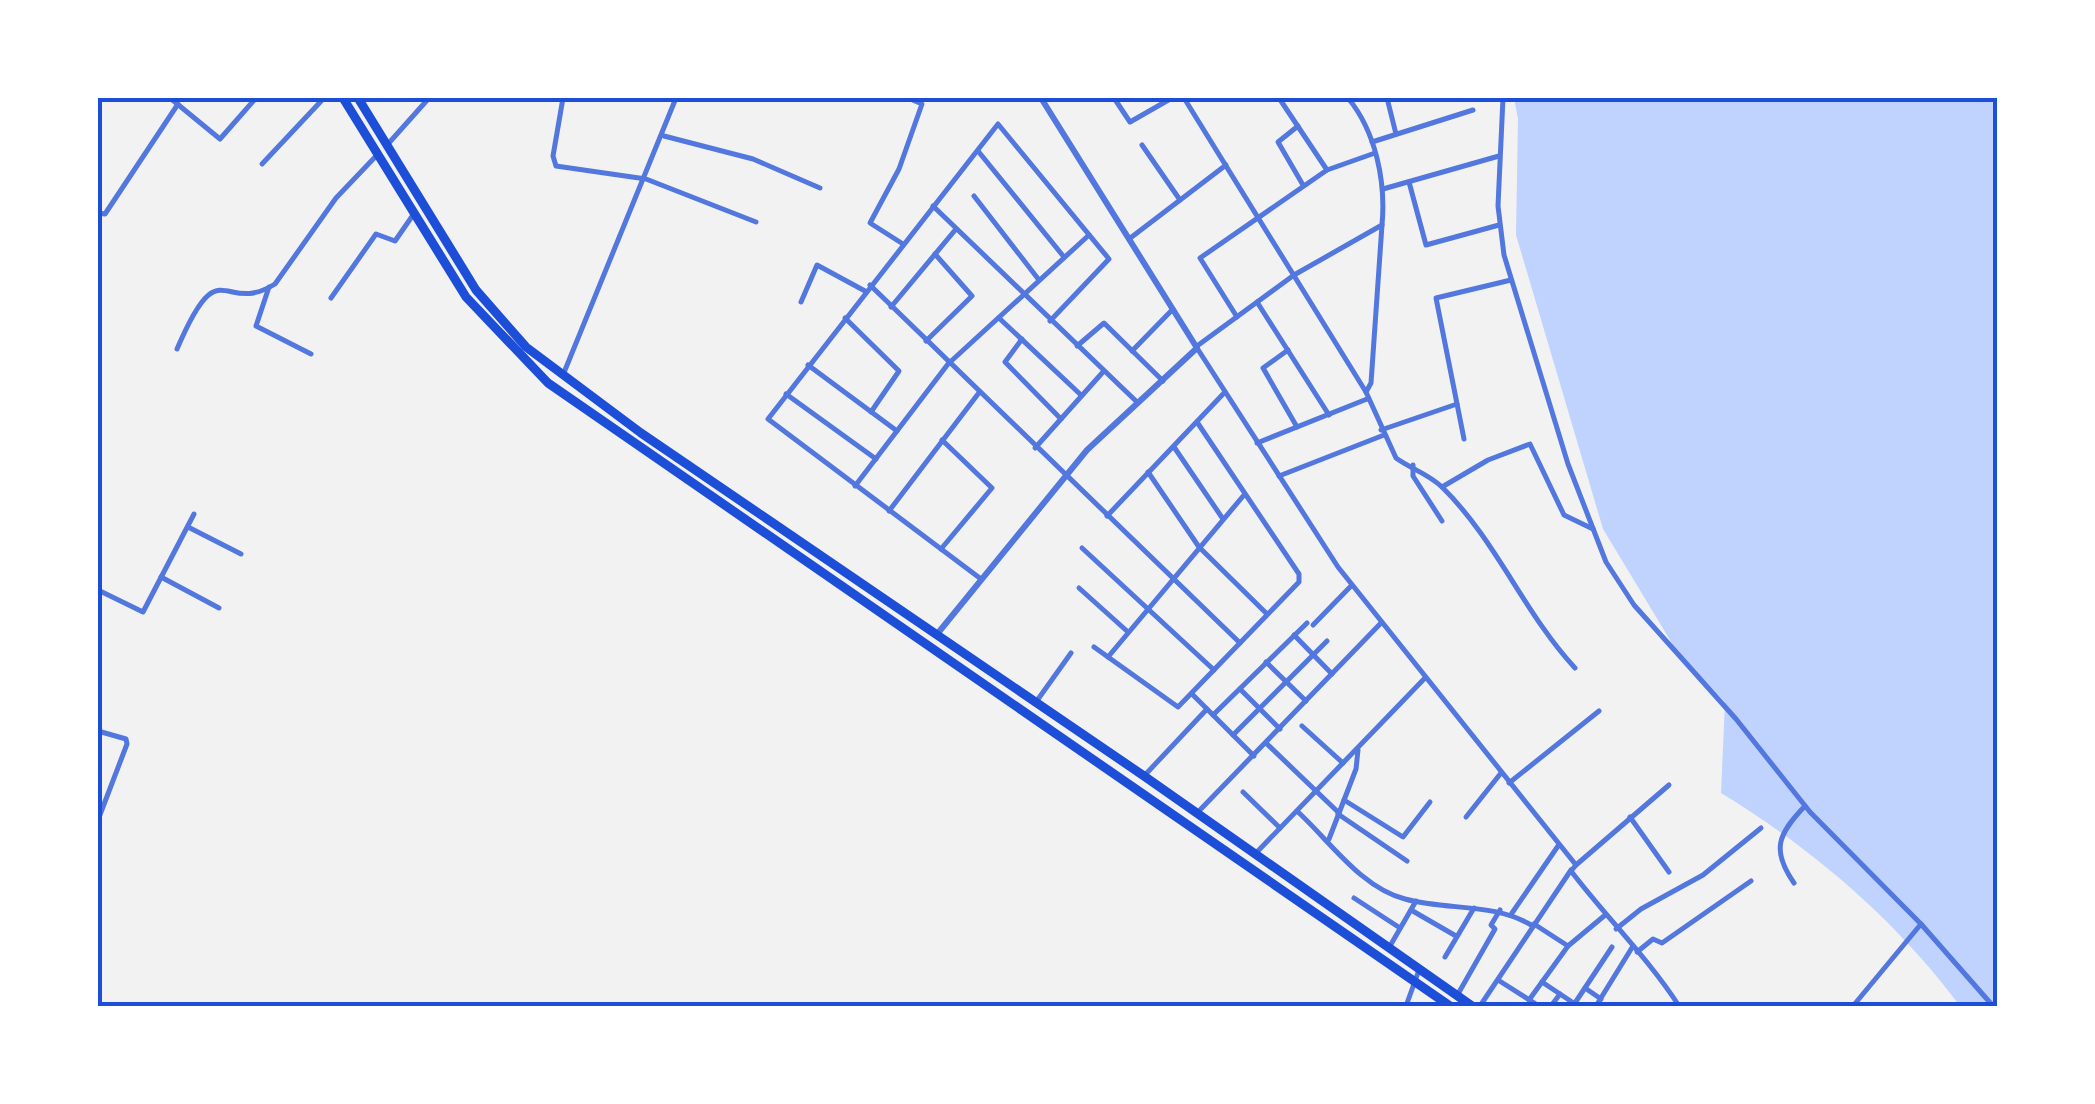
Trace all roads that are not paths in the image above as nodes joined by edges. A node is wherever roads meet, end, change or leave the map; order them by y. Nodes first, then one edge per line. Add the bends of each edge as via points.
1 (170, 98) edge
2 (256, 98) edge
3 (324, 98) edge
4 (343, 98) edge
5 (358, 98) edge
6 (429, 98) edge
7 (564, 98) edge
8 (676, 98) edge
9 (908, 98) edge
10 (930, 98) edge
11 (1040, 98) edge
12 (1114, 98) edge
13 (1172, 98) edge
14 (1184, 98) edge
15 (1279, 98) edge
16 (1348, 98) edge
17 (1387, 98) edge
18 (1503, 98) edge
19 (922, 103) junction
20 (178, 104) junction
21 (1473, 110) dead end
22 (1298, 126) junction
23 (1396, 134) junction
24 (664, 136) junction
25 (1372, 142) junction
26 (1142, 145) dead end
27 (386, 146) junction
28 (977, 150) junction
29 (1375, 153) junction
30 (377, 155) junction
31 (1499, 156) junction
32 (262, 164) dead end
33 (1226, 164) junction
34 (1327, 170) junction
35 (646, 179) junction
36 (1408, 182) junction
37 (1303, 185) junction
38 (820, 188) dead end
39 (1383, 189) junction
40 (974, 196) dead end
41 (1180, 200) junction
42 (934, 206) junction
43 (98, 213) edge
44 (413, 215) junction
45 (1256, 216) junction
46 (756, 222) dead end
47 (1382, 225) junction
48 (1499, 225) junction
49 (956, 229) junction
50 (1089, 235) junction
51 (1129, 239) junction
52 (903, 244) junction
53 (936, 254) junction
54 (1064, 258) junction
55 (1294, 275) junction
56 (1039, 280) junction
57 (1511, 283) junction
58 (269, 288) junction
59 (868, 288) junction
60 (1024, 296) junction
61 (331, 298) dead end
62 (801, 302) dead end
63 (1257, 302) junction
64 (891, 306) junction
65 (1174, 309) junction
66 (1237, 317) junction
67 (845, 318) junction
68 (999, 318) junction
69 (1050, 322) junction
70 (1022, 339) junction
71 (926, 342) junction
72 (1077, 346) junction
73 (1197, 347) junction
74 (177, 349) dead end
75 (1132, 350) junction
76 (1288, 350) junction
77 (310, 354) dead end
78 (948, 364) junction
79 (808, 366) junction
80 (1104, 372) junction
81 (563, 374) junction
82 (1162, 381) junction
83 (1226, 392) junction
84 (786, 394) junction
85 (978, 394) junction
86 (1082, 395) junction
87 (1367, 396) junction
88 (1138, 403) junction
89 (1457, 404) junction
90 (871, 412) junction
91 (1329, 414) junction
92 (1061, 419) junction
93 (1197, 422) junction
94 (1297, 427) junction
95 (897, 431) junction
96 (1382, 432) junction
97 (1464, 438) dead end
98 (942, 440) junction
99 (1257, 443) junction
100 (1174, 446) junction
101 (1035, 448) junction
102 (876, 459) junction
103 (1413, 465) junction
104 (1148, 472) junction
105 (1065, 476) junction
106 (1278, 477) junction
107 (856, 486) junction
108 (1442, 487) junction
109 (1245, 494) junction
110 (888, 510) junction
111 (194, 514) dead end
112 (1106, 516) junction
113 (1223, 519) junction
114 (1442, 521) dead end
115 (188, 527) junction
116 (1593, 529) junction
117 (1082, 548) dead end
118 (1199, 548) junction
119 (941, 549) junction
120 (241, 554) dead end
121 (162, 577) junction
122 (1172, 578) junction
123 (982, 579) junction
124 (1352, 585) junction
125 (1078, 588) dead end
126 (98, 590) edge
127 (1149, 606) junction
128 (219, 608) dead end
129 (1266, 614) junction
130 (1381, 623) junction
131 (1128, 632) junction
132 (938, 633) junction
133 (1294, 635) junction
134 (1327, 640) dead end
135 (1240, 643) junction
136 (1094, 647) dead end
137 (1071, 654) dead end
138 (1312, 655) junction
139 (1108, 657) junction
140 (1266, 662) junction
141 (1576, 668) dead end
142 (1214, 670) junction
143 (1332, 674) junction
144 (1424, 679) junction
145 (1286, 682) junction
146 (1240, 689) junction
147 (1192, 694) junction
148 (1306, 701) junction
149 (1036, 702) junction
150 (1260, 708) junction
151 (1207, 709) junction
152 (1599, 711) dead end
153 (1213, 715) junction
154 (1302, 726) dead end
155 (1280, 728) junction
156 (98, 731) edge
157 (1233, 735) junction
158 (1266, 743) junction
159 (1358, 747) junction
160 (1254, 756) junction
161 (1342, 764) junction
162 (1501, 774) junction
163 (1144, 776) junction
164 (1508, 783) junction
165 (1669, 785) dead end
166 (1243, 792) dead end
167 (1315, 792) junction
168 (1344, 800) junction
169 (1430, 802) dead end
170 (1805, 806) junction
171 (1297, 810) junction
172 (1197, 814) junction
173 (1339, 814) junction
174 (1466, 817) dead end
175 (1630, 818) junction
176 (98, 820) edge
177 (1280, 828) junction
178 (1761, 828) dead end
179 (1329, 840) junction
180 (1559, 845) junction
181 (1254, 855) junction
182 (1408, 860) dead end
183 (1573, 868) junction
184 (1669, 872) dead end
185 (1751, 881) dead end
186 (1794, 883) dead end
187 (1354, 898) dead end
188 (1416, 901) junction
189 (1474, 908) junction
190 (1411, 910) junction
191 (1500, 910) junction
192 (1512, 913) junction
193 (1604, 916) junction
194 (1921, 924) junction
195 (1533, 925) junction
196 (1400, 928) junction
197 (1616, 929) junction
198 (1457, 937) junction
199 (1568, 946) junction
200 (1612, 947) dead end
201 (1388, 948) junction
202 (1635, 949) junction
203 (1445, 957) dead end
204 (1419, 970) junction
205 (1498, 980) junction
206 (1412, 981) junction
207 (1542, 982) junction
208 (1585, 988) junction
209 (1560, 994) junction
210 (1457, 996) junction
211 (1601, 998) junction
212 (1529, 1000) junction
213 (1574, 1005) edge
214 (1406, 1006) edge
215 (1450, 1006) edge
216 (1476, 1006) edge
217 (1539, 1006) edge
218 (1551, 1006) edge
219 (1596, 1006) edge
220 (1679, 1006) edge
221 (1853, 1006) edge
222 (1993, 1006) edge

1 - 20 street
2 - 20 street via 220,139
3 - 32 street
4 - 30 highway
5 - 27 highway
6 - 27 street
7 - 35 street via 552,156 556,166
8 - 24 street
9 - 19 street
10 - 19 street
11 - 51 street
12 - 13 street via 1130,122
14 - 33 street
15 - 22 street
16 - 25 street
17 - 23 street
18 - 31 street
19 - 52 street via 899,169 870,223
20 - 43 street via 104,214
21 - 23 street
22 - 34 street
22 - 37 street via 1278,142
23 - 25 street
24 - 35 street
24 - 38 street via 754,159
25 - 29 street
26 - 41 street
27 - 81 highway via 476,290 526,347
28 - 42 street
28 - 50 street via 1001,124
28 - 54 street
29 - 34 street
29 - 39 street
30 - 44 highway
30 - 58 street
31 - 36 street
31 - 48 street
33 - 41 street
33 - 45 street
34 - 37 street
35 - 46 street
35 - 81 street
36 - 39 street
36 - 48 street via 1426,245
37 - 45 street
39 - 47 street
40 - 56 street
41 - 51 street
42 - 49 street
42 - 52 street
44 - 61 street via 395,240 376,234
44 - 206 highway via 485,322 548,383
45 - 55 street
45 - 66 street via 1200,258
47 - 55 street
47 - 87 street
48 - 57 street
49 - 53 street
49 - 60 street
50 - 54 street
50 - 69 street via 1109,262
51 - 65 street
52 - 59 street
53 - 64 street
53 - 71 street via 972,296
54 - 56 street
55 - 63 street
55 - 87 street
56 - 60 street
57 - 89 street via 1436,298
57 - 116 street
58 - 74 street via 209,291
58 - 77 street via 256,326
59 - 62 street via 818,265
59 - 64 street
59 - 67 street
60 - 68 street
60 - 69 street
63 - 66 street
63 - 76 street
64 - 71 street
65 - 73 street
65 - 75 street
66 - 73 street
67 - 79 street
67 - 90 street via 899,371
68 - 70 street
68 - 78 street
69 - 72 street
70 - 86 street
70 - 92 street via 1004,361
71 - 78 street
72 - 75 street via 1102,323
72 - 80 street
73 - 82 street
73 - 83 street
75 - 82 street
76 - 91 street
76 - 94 street via 1262,368
78 - 85 street
78 - 95 street
79 - 84 street
79 - 90 street
80 - 86 street
80 - 88 street
81 - 132 highway
82 - 88 street
83 - 93 street
83 - 99 street
84 - 102 street
84 - 107 street via 769,422
85 - 98 street
85 - 101 street
86 - 92 street
87 - 91 street
87 - 96 street
88 - 105 street
89 - 96 street
89 - 97 street
90 - 95 street
91 - 94 street
92 - 101 street
93 - 100 street
93 - 109 street
94 - 99 street
95 - 102 street
96 - 103 street via 1396,458
96 - 106 street
98 - 110 street
98 - 119 street via 992,488
99 - 106 street
100 - 104 street
100 - 113 street
101 - 105 street
102 - 107 street
103 - 108 street
103 - 114 street via 1413,476
104 - 112 street
104 - 118 street
105 - 112 street
105 - 123 street
106 - 124 street
107 - 110 street
108 - 116 street via 1530,444 1564,515
108 - 141 street
109 - 113 street
109 - 129 street via 1300,576
110 - 119 street
111 - 115 street
112 - 122 street
113 - 118 street
115 - 120 street
115 - 121 street
116 - 170 street via 1634,605
117 - 127 street
118 - 122 street
118 - 129 street
119 - 123 street
121 - 126 street via 143,612
121 - 128 street
122 - 127 street
122 - 135 street
123 - 132 street
124 - 130 street
124 - 133 street
125 - 131 street
127 - 131 street
127 - 142 street
129 - 135 street
130 - 143 street
130 - 144 street
131 - 139 street
132 - 149 highway
133 - 138 street
133 - 140 street
134 - 138 street
135 - 142 street
136 - 139 street
137 - 149 street
138 - 143 street
138 - 145 street
139 - 147 street via 1176,706
140 - 145 street
140 - 146 street
142 - 147 street
143 - 148 street
144 - 159 street
144 - 162 street
145 - 148 street
145 - 150 street
146 - 150 street
146 - 153 street
147 - 151 street
148 - 155 street
149 - 163 highway
150 - 155 street
150 - 157 street
151 - 153 street
151 - 163 street
152 - 164 street
153 - 157 street
154 - 161 street
155 - 158 street
156 - 176 street via 128,744
157 - 160 street
158 - 160 street
158 - 167 street
159 - 161 street
159 - 168 street
160 - 172 street
161 - 167 street
162 - 164 street
162 - 174 street
163 - 172 highway
164 - 180 street
165 - 175 street
166 - 177 street
167 - 171 street
167 - 173 street
168 - 169 street via 1403,838
168 - 173 street
170 - 186 street via 1784,827 1778,846
170 - 194 street
171 - 177 street
171 - 179 street
172 - 181 highway
173 - 179 street
173 - 182 street
175 - 183 street
175 - 184 street
177 - 181 street
178 - 197 street via 1703,875
179 - 188 street via 1364,877
180 - 183 street
180 - 192 street
181 - 201 highway
183 - 193 street
183 - 195 street
185 - 202 street via 1662,943 1654,939
187 - 196 street
188 - 189 street
188 - 190 street
189 - 191 street
189 - 198 street
190 - 196 street
190 - 198 street
191 - 192 street
191 - 210 street
192 - 195 street
193 - 197 street
193 - 199 street
194 - 221 street
194 - 222 street
195 - 199 street
195 - 205 street
196 - 201 street
197 - 202 street
198 - 203 street
199 - 207 street
200 - 208 street
201 - 204 highway
202 - 211 street
202 - 220 street
204 - 206 street
204 - 210 highway
205 - 212 street
205 - 216 street
206 - 214 street
206 - 215 highway
207 - 209 street
207 - 212 street
208 - 211 street
208 - 213 street
209 - 213 street
209 - 218 street
210 - 216 highway
211 - 219 street
212 - 217 street

